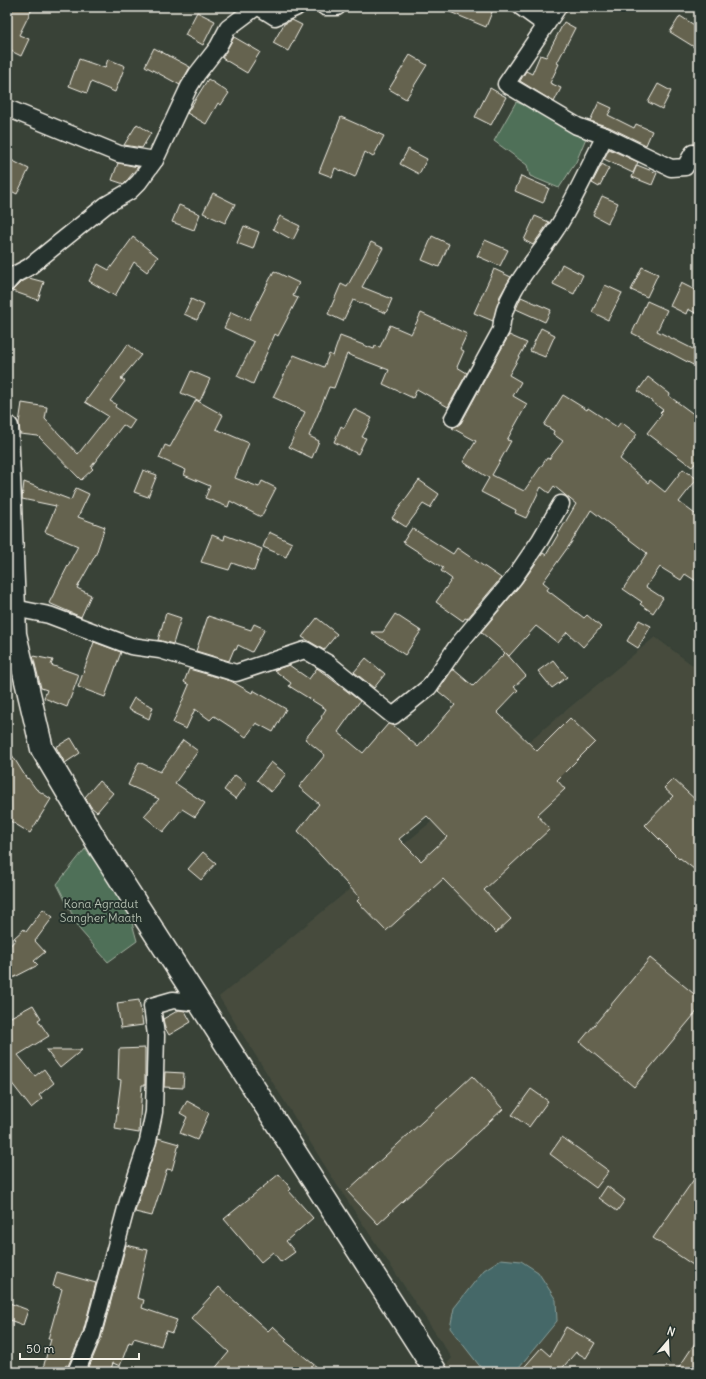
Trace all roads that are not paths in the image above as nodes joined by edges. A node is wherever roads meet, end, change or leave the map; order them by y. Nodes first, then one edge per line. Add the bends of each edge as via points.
1 (258, 7) edge
2 (297, 7) edge
3 (325, 7) edge
4 (337, 7) edge
5 (522, 7) edge
6 (558, 7) edge
7 (546, 25) junction
8 (7, 108) edge
9 (605, 136) junction
10 (699, 153) edge
11 (155, 160) junction
12 (7, 283) edge
13 (453, 418) dead end
14 (7, 427) edge
15 (561, 504) dead end
16 (11, 610) edge
17 (200, 1003) junction
18 (76, 1372) edge
19 (436, 1372) edge

1 - 2 street via 275,17
1 - 11 street via 228,28 218,48 197,74
3 - 4 street
5 - 7 street
6 - 7 street
7 - 9 street via 506,84 577,126
8 - 11 street via 119,154
9 - 10 street via 671,168 685,166 693,153
9 - 13 street via 563,219 551,239 524,272 501,320 501,330
11 - 12 street via 130,191 106,206 29,267 14,275
14 - 16 main road
15 - 16 street via 514,578 457,646 429,687 393,716 329,664 304,650 236,673 160,650 131,646 49,615
16 - 17 main road via 42,749 101,849
17 - 18 street via 173,1000 152,1006 156,1035 154,1112 148,1141 128,1201 92,1335
17 - 19 main road

